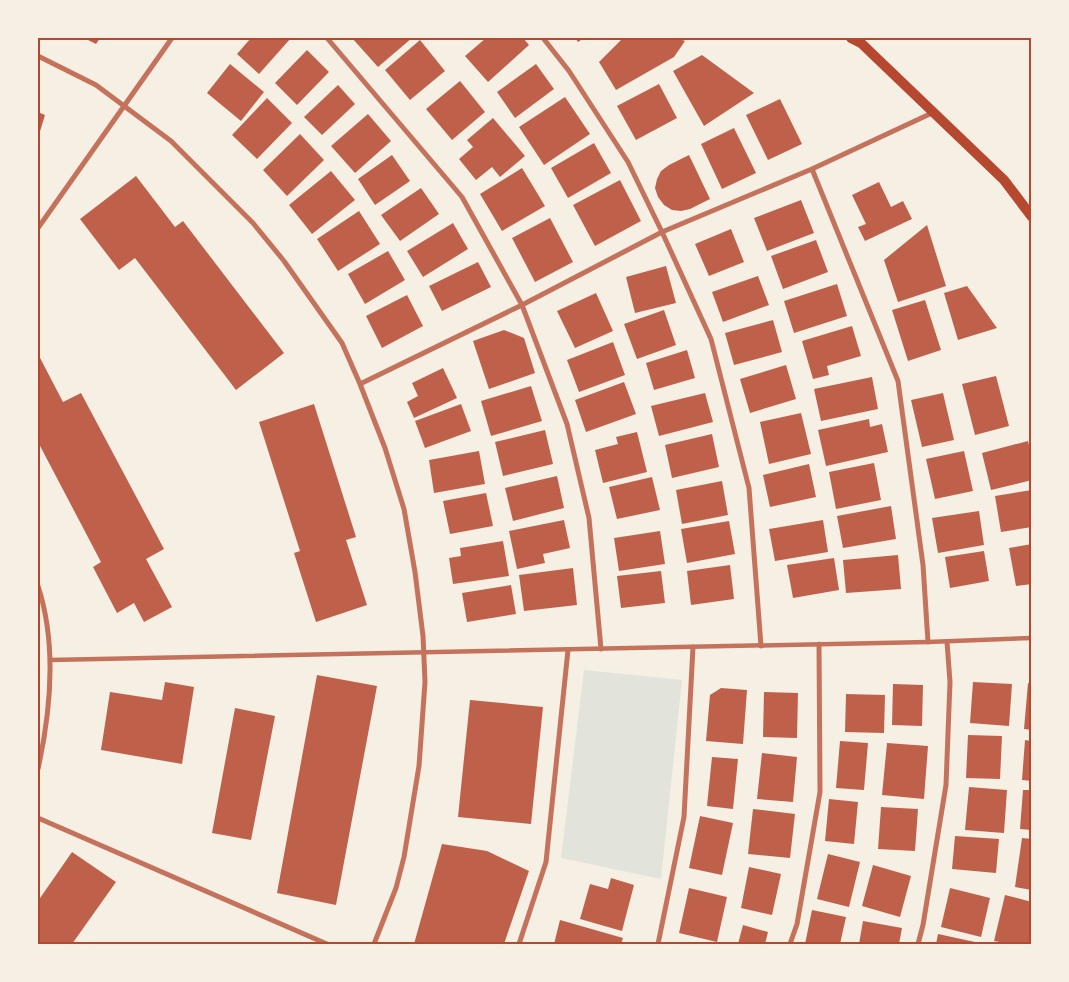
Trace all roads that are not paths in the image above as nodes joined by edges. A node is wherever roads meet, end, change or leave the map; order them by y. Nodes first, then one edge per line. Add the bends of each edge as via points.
1 (172, 38) edge
2 (327, 38) edge
3 (543, 38) edge
4 (851, 38) edge
5 (38, 56) edge
6 (124, 104) junction
7 (932, 113) junction
8 (812, 169) junction
9 (1032, 217) edge
10 (38, 228) edge
11 (662, 232) junction
12 (522, 304) junction
13 (360, 384) junction
14 (38, 586) edge
15 (1032, 638) edge
16 (928, 642) junction
17 (947, 642) junction
18 (819, 644) junction
19 (761, 646) junction
20 (693, 647) junction
21 (601, 649) junction
22 (568, 650) junction
23 (424, 653) junction
24 (50, 660) junction
25 (38, 769) edge
26 (38, 818) edge
27 (327, 944) edge
28 (374, 944) edge
29 (519, 944) edge
30 (658, 944) edge
31 (790, 944) edge
32 (918, 944) edge

1 - 6 street
2 - 12 street via 462,197
3 - 11 street via 569,71 628,162
4 - 7 main road via 861,43
5 - 6 street via 96,85
6 - 10 street
6 - 13 street via 171,141 254,223 342,343
7 - 8 street
7 - 9 main road via 1004,180
8 - 11 street
8 - 16 street via 898,381 923,565
11 - 12 street
11 - 19 street via 710,339 748,488
12 - 13 street
12 - 21 street via 567,424 589,518
13 - 23 street via 404,509
14 - 24 street
15 - 17 street
16 - 17 street
16 - 18 street
17 - 32 street via 950,682 946,785
18 - 19 street
18 - 31 street via 820,792 797,924
19 - 20 street
20 - 21 street
20 - 30 street via 684,817
21 - 22 street
22 - 23 street
22 - 29 street via 546,862
23 - 24 street
23 - 28 street via 423,722 413,809 396,888
24 - 25 street
26 - 27 street

